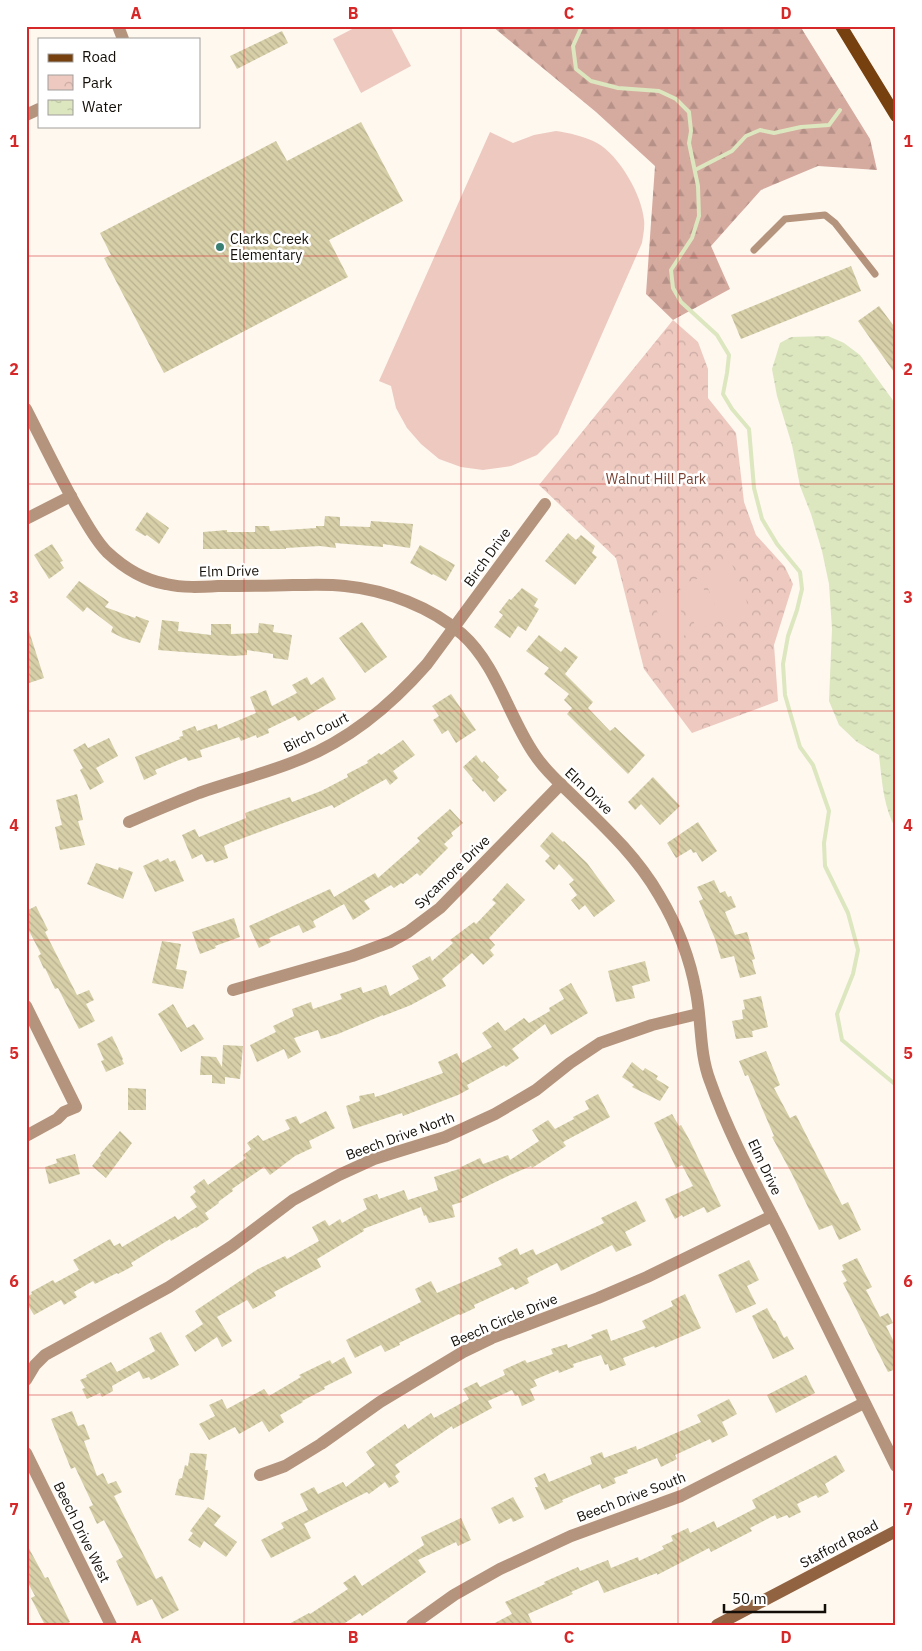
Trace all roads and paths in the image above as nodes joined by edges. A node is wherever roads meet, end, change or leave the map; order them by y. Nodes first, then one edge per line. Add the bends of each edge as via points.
1 (118, 26) edge
2 (841, 26) edge
3 (124, 38) edge
4 (38, 110) edge
5 (26, 116) edge
6 (896, 116) edge
7 (754, 250) dead end
8 (875, 274) dead end
9 (26, 409) edge
10 (71, 496) junction
11 (544, 504) dead end
12 (26, 518) edge
13 (454, 628) junction
14 (561, 784) junction
15 (129, 822) dead end
16 (233, 990) dead end
17 (26, 1006) edge
18 (698, 1014) junction
19 (26, 1136) edge
20 (772, 1216) junction
21 (26, 1380) edge
22 (864, 1403) junction
23 (26, 1453) edge
24 (896, 1466) edge
25 (260, 1474) dead end
26 (896, 1531) edge
27 (111, 1625) edge
28 (412, 1625) edge
29 (716, 1625) edge

1 - 3 street
2 - 6 main road
4 - 5 street
7 - 8 lane via 786,219 824,215 835,223
9 - 10 street, Elm Drive
10 - 12 street
10 - 13 street, Elm Drive via 108,552 131,570 158,582 184,587 326,585 360,588 395,597
11 - 13 street, Birch Drive
13 - 14 street, Elm Drive via 473,646 500,687 526,742
13 - 15 street, Birch Court via 410,684 379,712 336,741 300,760 199,793
14 - 16 street, Sycamore Drive via 440,908 408,932 352,956
14 - 18 street, Elm Drive via 622,844 660,896 689,962
17 - 19 street via 76,1107
18 - 20 street, Elm Drive via 709,1077
18 - 21 street, Beech Drive North via 652,1025 600,1043 536,1090 496,1114 445,1138 374,1159 339,1174 293,1200 232,1246 169,1287 45,1355
20 - 22 street, Elm Drive
20 - 25 street, Beech Circle Drive via 647,1277 463,1352 380,1402 285,1466
22 - 24 street, Elm Drive
22 - 28 street, Beech Drive South via 681,1496 572,1536 500,1569 454,1595
23 - 27 street, Beech Drive West
26 - 29 street, Stafford Road

